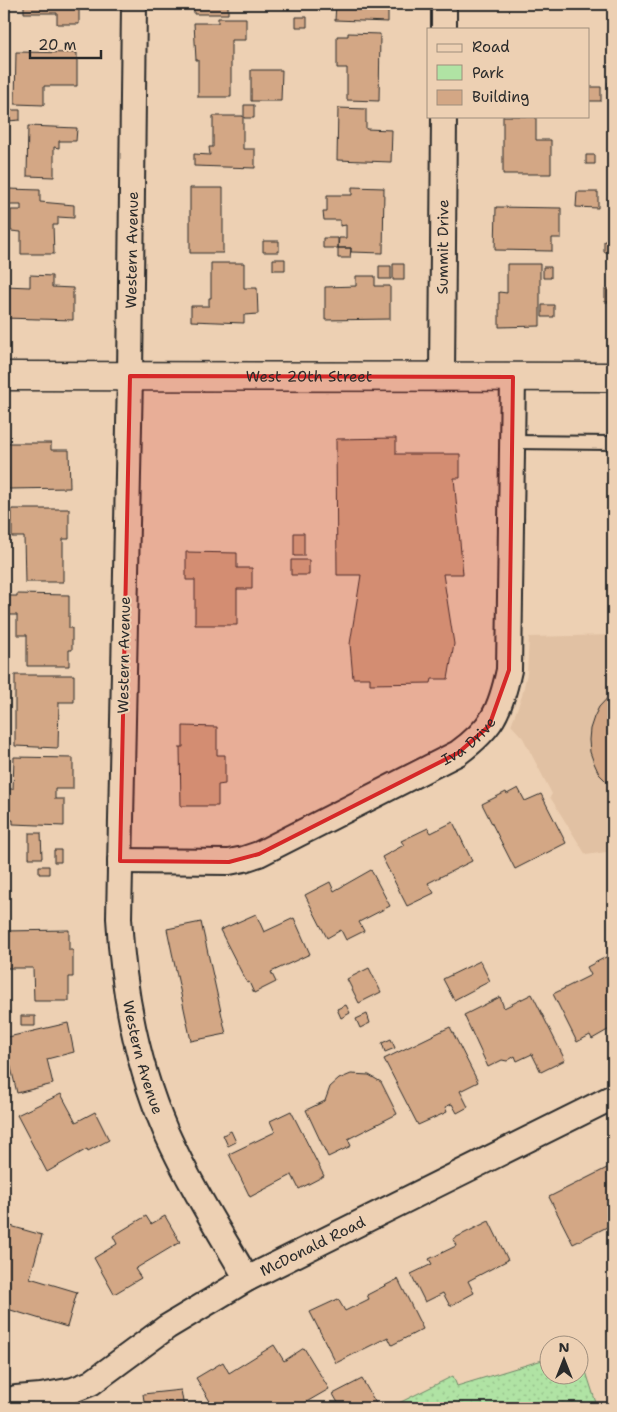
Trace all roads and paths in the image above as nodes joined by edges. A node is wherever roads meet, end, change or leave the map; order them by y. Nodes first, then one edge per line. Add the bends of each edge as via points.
1 (134, 4) edge
2 (444, 4) edge
3 (444, 28) edge
4 (444, 118) edge
5 (4, 376) edge
6 (130, 376) junction
7 (442, 377) junction
8 (513, 377) junction
9 (613, 377) edge
10 (512, 442) junction
11 (613, 443) edge
12 (120, 861) junction
13 (613, 1097) edge
14 (247, 1279) junction
15 (16, 1398) dead end

1 - 6 street, Western Avenue
2 - 3 street
4 - 7 street, Summit Drive
5 - 6 main road, West 20th Street
6 - 7 main road, West 20th Street
6 - 12 street, Western Avenue
7 - 8 main road, West 20th Street
8 - 9 main road, West 20th Street
8 - 10 street, Iva Drive
10 - 11 lane
10 - 12 street, Iva Drive via 509,670 498,708 489,726 476,740 458,753 259,854 212,862
12 - 14 street, Western Avenue via 119,918 125,985 152,1096 184,1168
13 - 14 street, McDonald Road
14 - 15 street, McDonald Road via 168,1328 91,1383 73,1390

